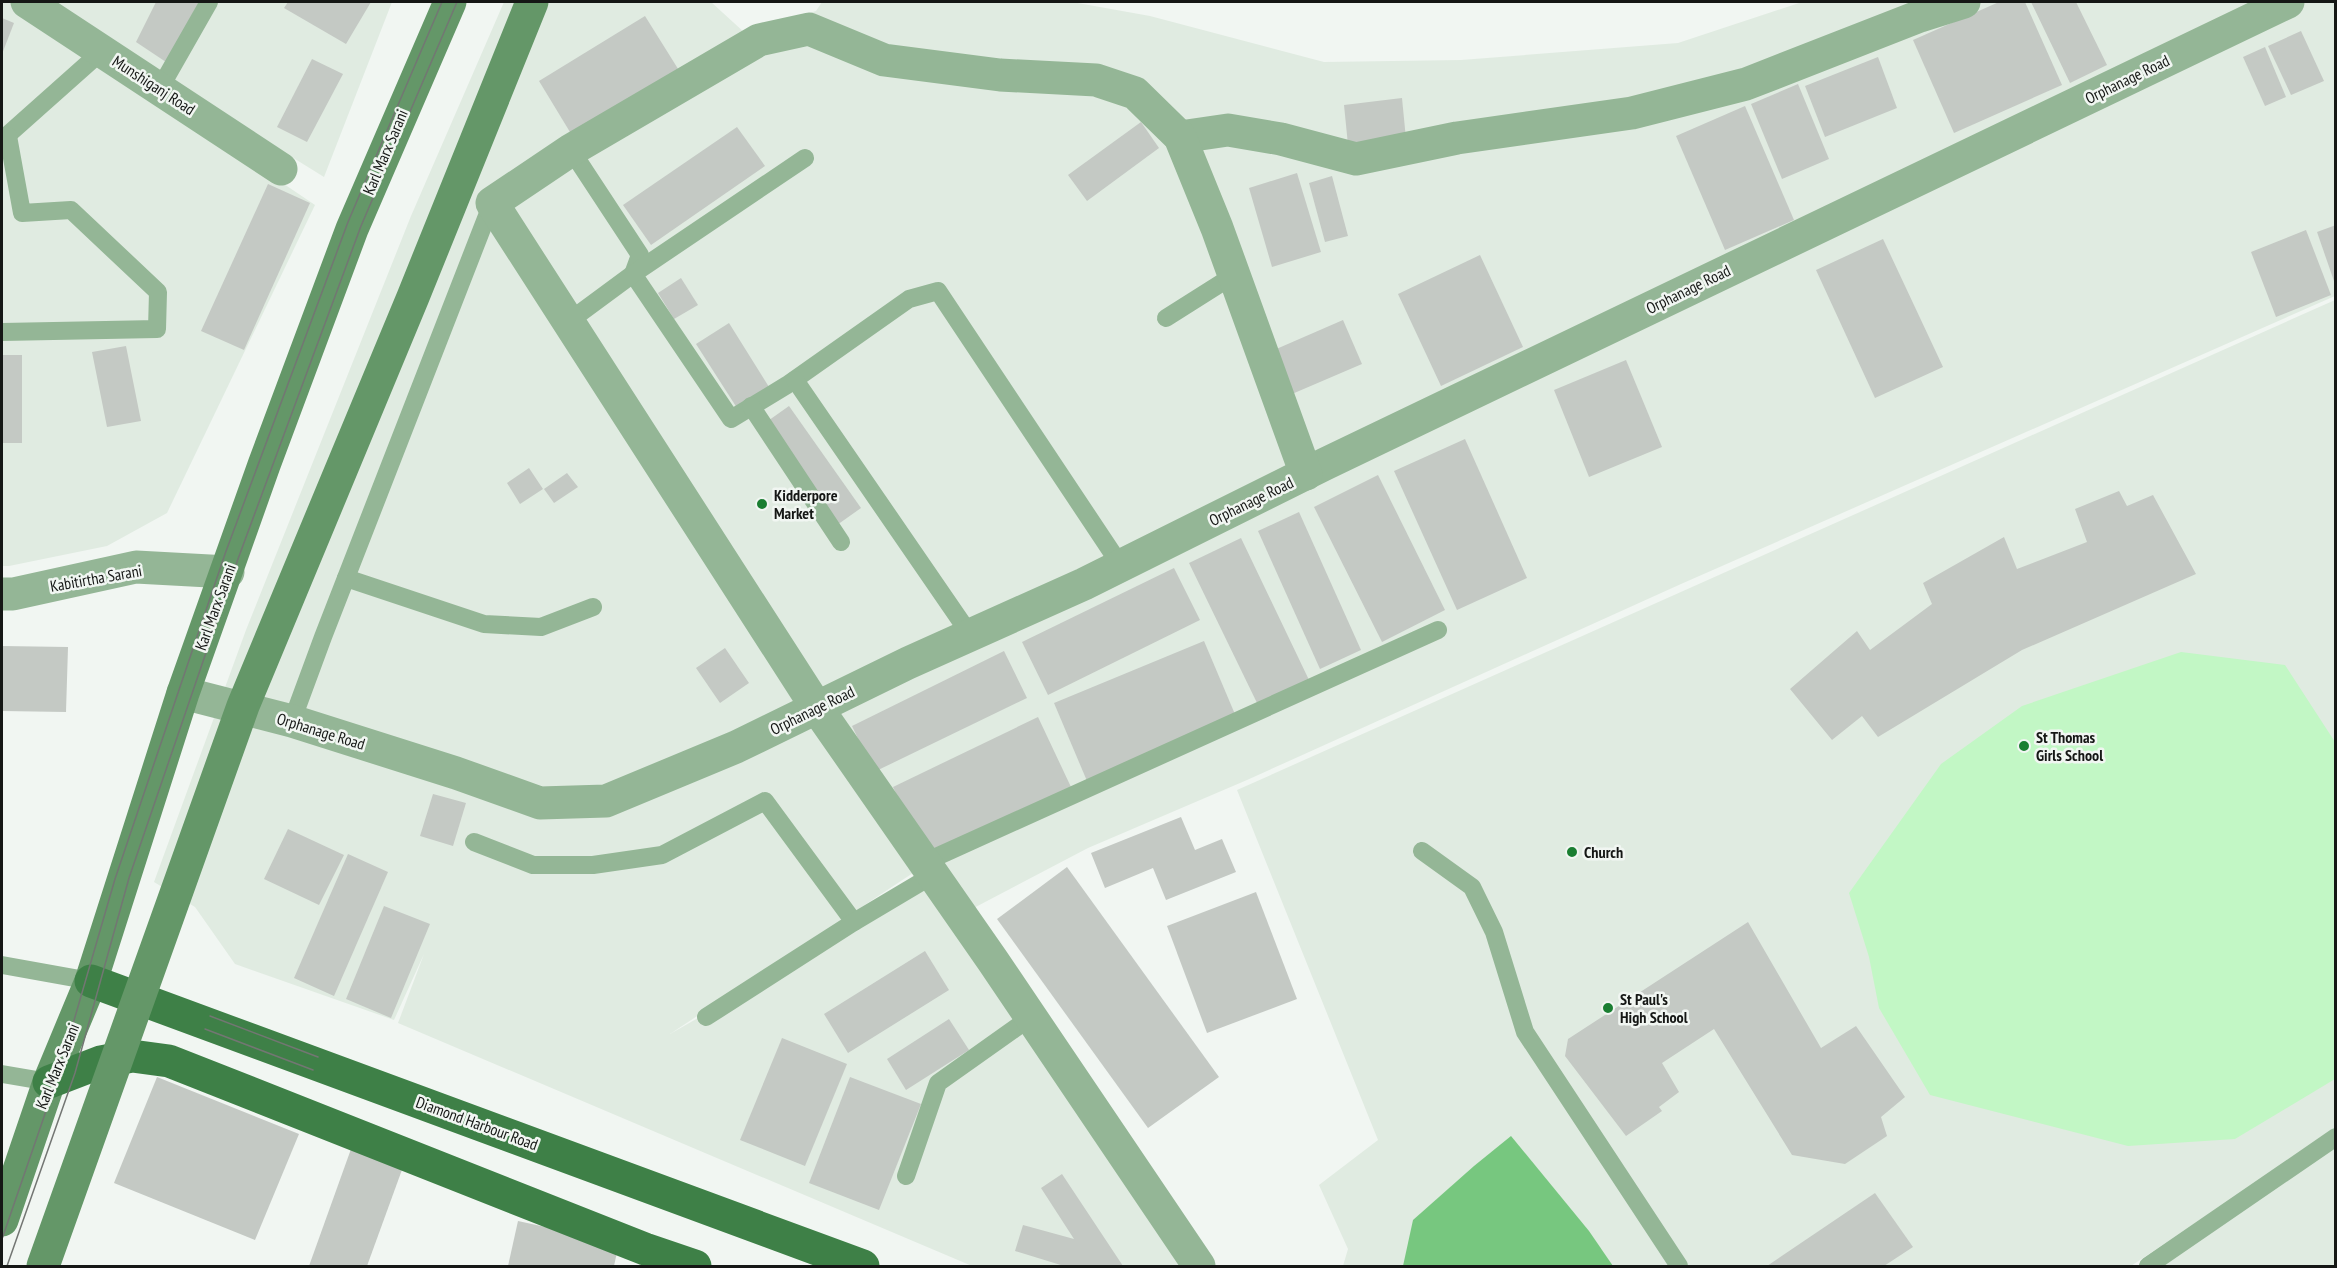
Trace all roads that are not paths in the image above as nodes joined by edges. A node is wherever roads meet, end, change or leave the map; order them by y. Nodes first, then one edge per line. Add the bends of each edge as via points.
1 (27, 2) edge
2 (209, 2) edge
3 (450, 2) edge
4 (532, 2) edge
5 (1964, 2) edge
6 (2282, 3) edge
7 (102, 51) junction
8 (160, 88) junction
9 (1180, 136) junction
10 (5, 138) edge
11 (571, 150) junction
12 (805, 158) dead end
13 (281, 169) dead end
14 (492, 203) junction
15 (633, 274) junction
16 (1234, 275) junction
17 (1166, 318) dead end
18 (568, 322) junction
19 (2, 332) edge
20 (795, 380) junction
21 (751, 406) junction
22 (1306, 474) junction
23 (841, 542) dead end
24 (1121, 566) junction
25 (228, 572) junction
26 (346, 578) junction
27 (2, 594) edge
28 (593, 607) dead end
29 (1438, 630) dead end
30 (971, 636) junction
31 (183, 693) junction
32 (817, 708) junction
33 (292, 722) junction
34 (474, 842) dead end
35 (1422, 851) dead end
36 (929, 869) junction
37 (854, 922) junction
38 (2, 965) edge
39 (91, 981) junction
40 (706, 1017) dead end
41 (1031, 1017) junction
42 (2, 1074) edge
43 (51, 1081) junction
44 (2336, 1137) edge
45 (906, 1176) dead end
46 (2, 1220) edge
47 (642, 1258) edge
48 (43, 1266) edge
49 (695, 1266) edge
50 (863, 1266) edge
51 (1199, 1266) edge
52 (1679, 1266) edge
53 (2148, 1266) edge

1 - 7 street, Munshiganj Road
2 - 8 lane
3 - 25 main road, Karl Marx Sarani via 352,229
4 - 48 main road, bridge via 243,706
5 - 9 street via 1746,84 1632,113 1457,138 1356,159 1228,130
6 - 22 street, Orphanage Road
7 - 8 street, Munshiganj Road
7 - 10 lane
8 - 13 street, Munshiganj Road
9 - 11 street via 1135,93 1096,80 1000,75 884,60 809,28 759,40
9 - 16 street
10 - 19 lane via 22,213 71,210 158,292 157,329
11 - 14 street
11 - 15 lane via 640,255
12 - 15 lane
14 - 18 street
14 - 26 lane
15 - 18 lane
15 - 21 lane via 731,420
16 - 17 lane
16 - 22 street
18 - 32 street
20 - 21 lane
20 - 24 lane via 909,299 938,291
20 - 30 lane
21 - 23 lane
22 - 24 street, Orphanage Road
24 - 30 street, Orphanage Road
25 - 27 street, Kabitirtha Sarani via 136,567
25 - 31 main road, Karl Marx Sarani
26 - 28 lane via 484,624 541,627
26 - 33 lane
29 - 36 lane
30 - 32 street, Orphanage Road
31 - 33 street, Orphanage Road
31 - 39 main road, Karl Marx Sarani
32 - 33 street, Orphanage Road via 736,747 606,801 540,803
32 - 36 street
34 - 37 lane via 533,865 592,865 662,855 765,801
35 - 52 lane via 1472,887 1494,932 1525,1032
36 - 37 lane
36 - 41 street
37 - 40 lane
38 - 39 lane
39 - 43 main road, Karl Marx Sarani
39 - 50 main road, Diamond Harbour Road
41 - 45 lane via 938,1083
41 - 51 street
42 - 43 lane
43 - 46 main road, Karl Marx Sarani
43 - 47 main road via 101,1062 132,1056 169,1061
44 - 53 lane
47 - 49 main road

